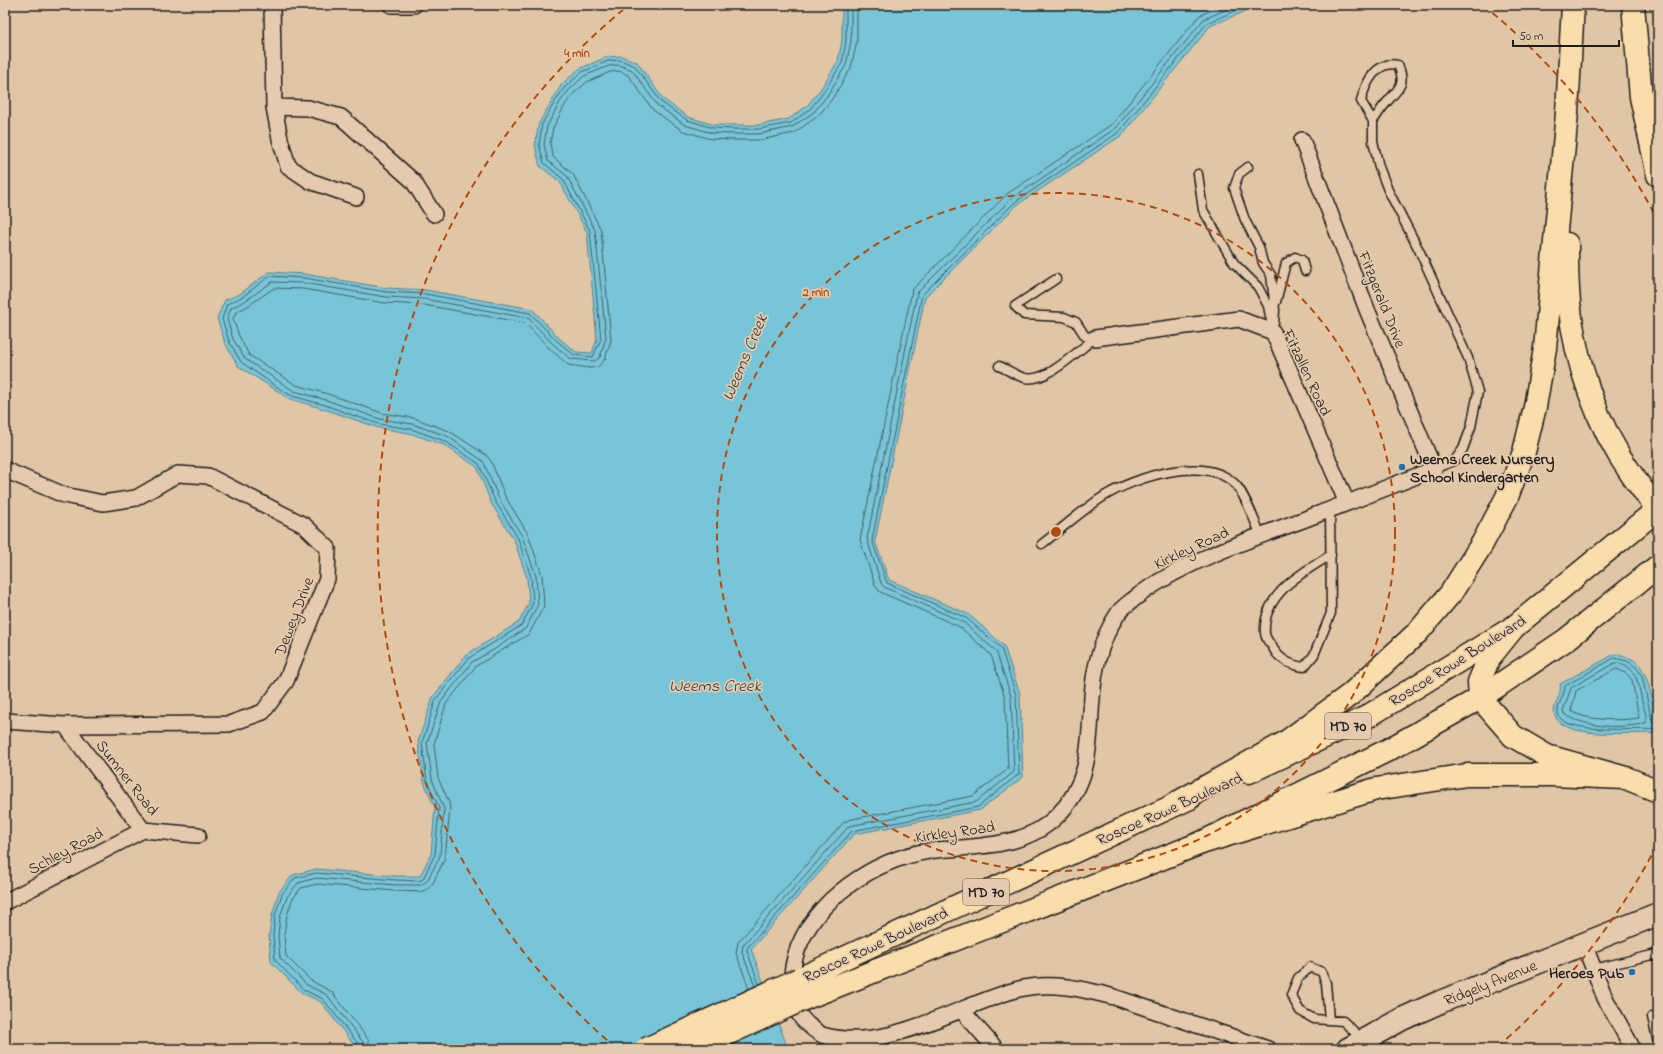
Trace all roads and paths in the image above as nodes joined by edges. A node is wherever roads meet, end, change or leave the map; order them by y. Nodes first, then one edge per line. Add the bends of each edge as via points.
1 (272, 5) edge
2 (391, 5) edge
3 (414, 5) edge
4 (1573, 5) edge
5 (1633, 5) edge
6 (274, 107) junction
7 (1567, 113) junction
8 (1373, 122) junction
9 (1302, 140) dead end
10 (1248, 167) dead end
11 (1198, 174) dead end
12 (1658, 175) edge
13 (356, 198) dead end
14 (434, 214) dead end
15 (1306, 271) dead end
16 (1056, 278) dead end
17 (1275, 310) junction
18 (1273, 332) junction
19 (1095, 338) junction
20 (999, 366) dead end
21 (1434, 469) junction
22 (5, 470) edge
23 (1347, 503) junction
24 (1658, 509) edge
25 (1330, 510) junction
26 (1261, 536) junction
27 (1042, 544) dead end
28 (1331, 556) junction
29 (1658, 566) edge
30 (1514, 627) junction
31 (1480, 698) junction
32 (5, 721) edge
33 (65, 725) junction
34 (1626, 778) junction
35 (1658, 791) edge
36 (1173, 805) junction
37 (143, 830) junction
38 (198, 835) dead end
39 (1201, 843) junction
40 (5, 902) edge
41 (1658, 914) edge
42 (1584, 944) junction
43 (1658, 956) edge
44 (1594, 968) junction
45 (803, 989) junction
46 (964, 1013) junction
47 (1652, 1017) dead end
48 (1329, 1020) junction
49 (1658, 1043) edge
50 (1355, 1044) edge
51 (646, 1049) edge
52 (694, 1049) edge
53 (996, 1049) edge
54 (1268, 1049) edge
55 (1633, 1049) edge

1 - 6 street
2 - 3 street
4 - 7 main road
5 - 12 main road via 1641,97
6 - 13 street via 288,166 310,181
6 - 14 street via 308,108 341,117 413,181
7 - 24 main road via 1568,302 1575,343 1587,385 1603,425 1631,474
7 - 36 main road via 1545,348 1535,407 1524,452 1507,496 1482,544 1451,593 1418,632 1350,694 1286,742
8 - 8 lane via 1361,101 1364,89 1369,78 1385,66 1398,65 1402,81 1398,92
8 - 21 lane via 1373,140 1379,167 1468,358 1478,392 1472,427 1462,449 1454,461
9 - 21 street, Fitzgerald Drive via 1368,312
10 - 17 lane via 1239,174 1234,188 1245,220 1259,247 1263,263 1271,275
11 - 18 lane via 1202,210 1234,264 1258,287 1268,306
15 - 17 lane via 1302,260 1295,257 1286,262
16 - 19 lane via 1015,306 1024,315 1064,317 1076,322 1085,336
17 - 18 lane
18 - 19 street, Fitzallen Road via 1239,319
18 - 23 street, Fitzallen Road
19 - 20 lane via 1056,369 1041,375 1026,378
21 - 23 street, Kirkley Road
22 - 33 street, Dewey Drive via 64,495 103,503 136,498 178,474 208,476 304,525 328,548 327,579 286,681 263,712 229,724
23 - 25 street, Kirkley Road
24 - 30 main road, Roscoe Rowe Boulevard / MD 70
25 - 26 street, Kirkley Road
25 - 28 lane
26 - 27 lane via 1243,494 1235,484 1218,473 1194,469 1137,480 1106,495
26 - 46 street, Kirkley Road via 1178,570 1146,589 1120,610 1098,656 1093,682 1088,757 1083,774 1075,794 1057,816 1032,833 1013,841 911,855 860,877 822,910 807,928 797,949 792,974 792,995 799,1015 812,1029 834,1043 858,1048 882,1048 921,1034
28 - 28 lane via 1331,613 1314,655 1304,667 1291,665 1275,652 1264,634 1268,610 1282,588 1304,571
29 - 31 main road, Roscoe Rowe Boulevard / MD 70 via 1567,639
30 - 31 main road via 1489,658 1479,682
30 - 36 main road, Roscoe Rowe Boulevard / MD 70 via 1365,718
31 - 34 main road via 1513,736 1547,756
31 - 39 main road, Roscoe Rowe Boulevard / MD 70 via 1388,750
32 - 33 street, Dewey Drive
33 - 37 street, Sumner Road
34 - 35 main road
34 - 39 main road via 1467,775 1376,789
36 - 45 main road, Roscoe Rowe Boulevard / MD 70
37 - 38 street, Sumner Road
37 - 40 street, Schley Road
39 - 45 main road, Roscoe Rowe Boulevard / MD 70
41 - 42 main road, Ridgely Avenue
42 - 44 street
42 - 50 main road, Ridgely Avenue via 1440,1002
43 - 44 lane via 1652,954
44 - 55 street via 1605,998
45 - 51 main road, Roscoe Rowe Boulevard / MD 70, bridge
45 - 52 main road, Roscoe Rowe Boulevard / MD 70, bridge
46 - 53 street
46 - 54 street, Kirkley Road via 1019,989 1042,985 1089,990
47 - 49 lane
48 - 48 lane via 1314,1019 1300,1011 1291,995 1298,978 1310,967 1322,972 1326,982
48 - 50 lane via 1343,1021

